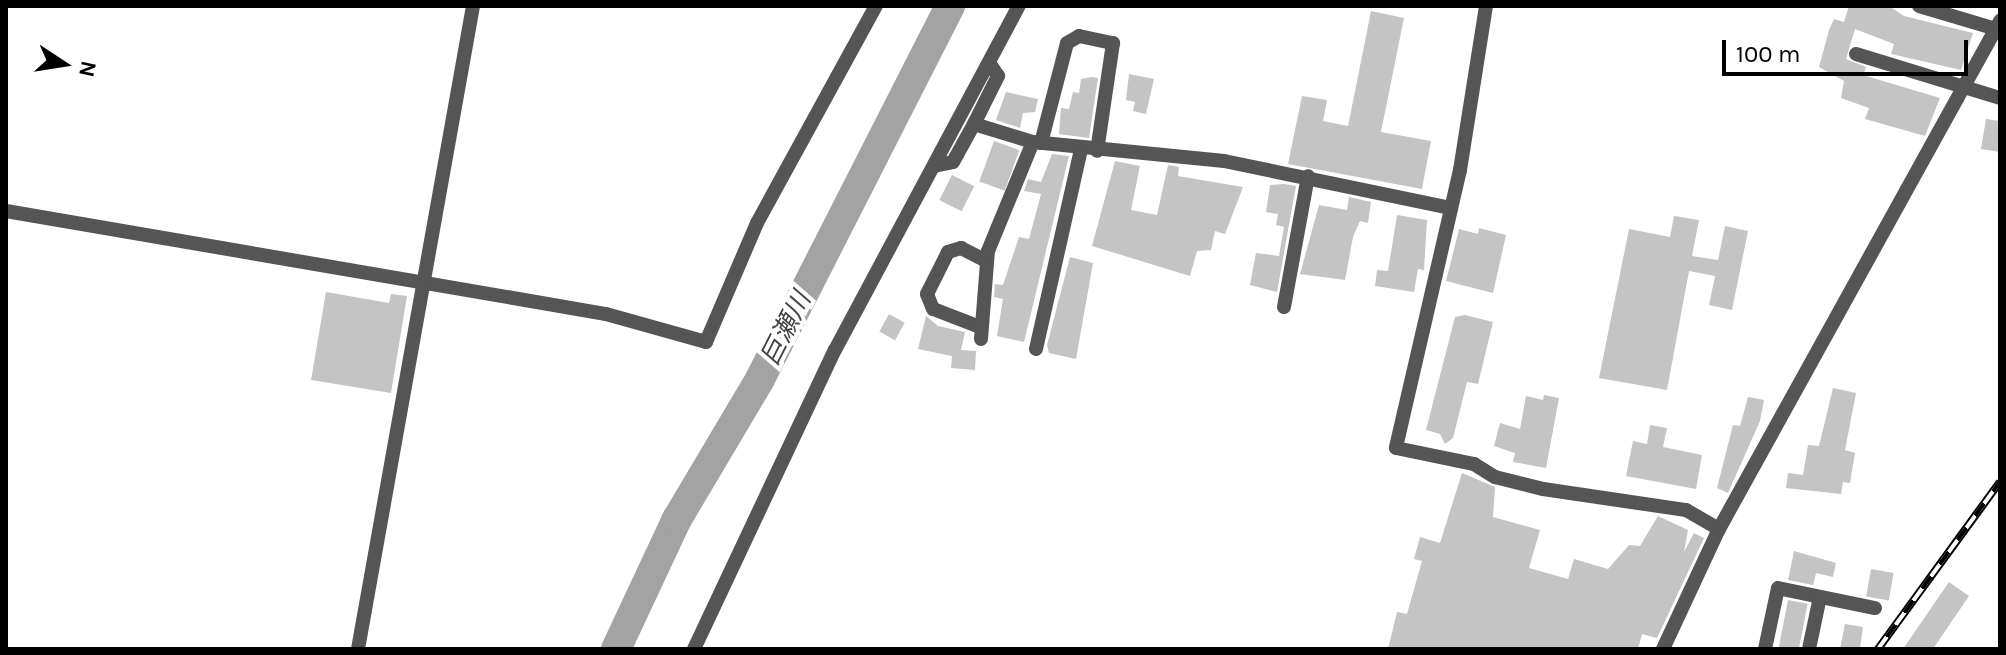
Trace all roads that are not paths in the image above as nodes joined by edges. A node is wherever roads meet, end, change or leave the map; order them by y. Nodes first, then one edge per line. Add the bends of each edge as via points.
1 (473, 6) edge
2 (876, 6) edge
3 (1019, 6) edge
4 (1486, 6) edge
5 (1919, 6) edge
6 (1998, 25) edge
7 (1856, 54) dead end
8 (990, 64) junction
9 (1963, 88) junction
10 (2000, 98) edge
11 (974, 124) junction
12 (1037, 143) junction
13 (1081, 150) junction
14 (1097, 151) junction
15 (934, 166) junction
16 (1308, 176) junction
17 (1451, 208) junction
18 (6, 211) edge
19 (986, 261) junction
20 (420, 286) junction
21 (1284, 307) dead end
22 (1036, 349) dead end
23 (1719, 529) junction
24 (1820, 597) junction
25 (1875, 608) dead end
26 (697, 648) edge
27 (358, 649) edge
28 (1663, 649) edge
29 (1765, 649) edge
30 (1809, 649) edge

1 - 20 street
2 - 20 street via 757,223 706,342 606,314
3 - 8 street
4 - 17 street
5 - 6 street
6 - 9 street
7 - 9 street
8 - 11 street via 998,76
8 - 15 street
9 - 10 street
9 - 23 street
11 - 12 street
11 - 15 street via 953,162
12 - 13 street
12 - 14 street via 1067,43 1079,36 1113,43
12 - 19 street
13 - 14 street
13 - 22 street
14 - 16 street via 1224,161
15 - 26 street via 835,350
16 - 17 street
16 - 21 street
17 - 23 street via 1396,448 1474,464 1495,477 1543,489 1686,510
18 - 20 street
19 - 19 street via 980,333 933,309 927,294 948,252 961,248
20 - 27 street
23 - 28 street
24 - 25 street
24 - 29 street via 1778,588
24 - 30 street

